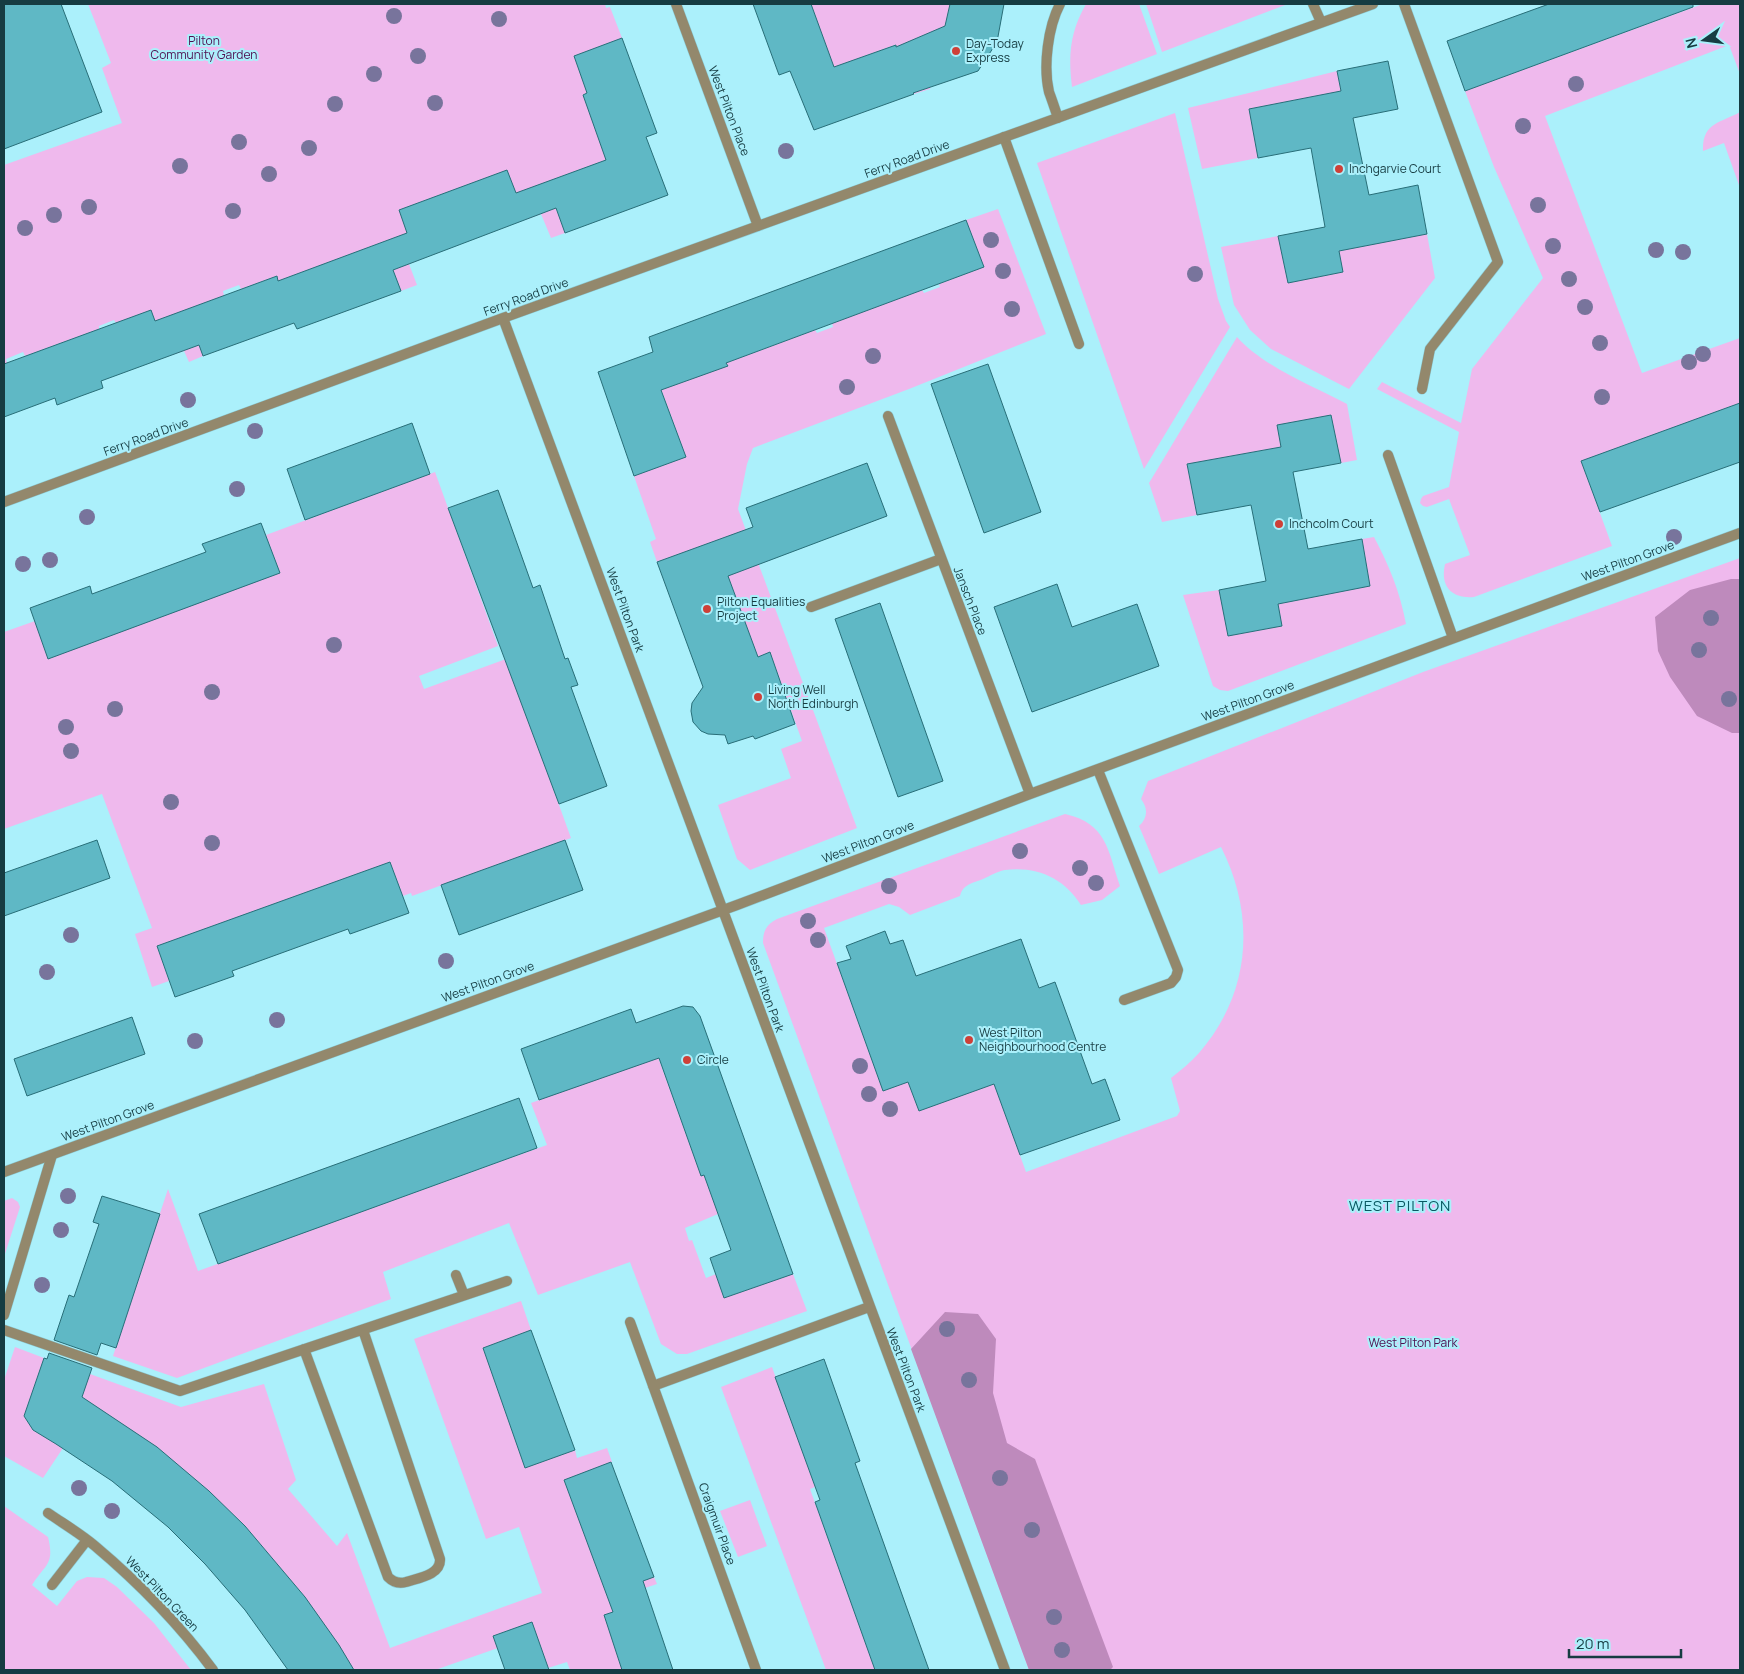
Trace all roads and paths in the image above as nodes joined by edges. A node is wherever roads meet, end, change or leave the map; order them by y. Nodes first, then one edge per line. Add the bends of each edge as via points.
1 (676, 4) edge
2 (1060, 4) edge
3 (1313, 4) edge
4 (1373, 4) edge
5 (1404, 4) edge
6 (1321, 22) junction
7 (1058, 118) junction
8 (1004, 137) junction
9 (758, 226) junction
10 (503, 318) junction
11 (1079, 344) dead end
12 (1422, 389) dead end
13 (888, 416) dead end
14 (1388, 455) dead end
15 (4, 502) edge
16 (1740, 533) edge
17 (941, 559) junction
18 (811, 607) dead end
19 (1453, 638) junction
20 (1098, 770) junction
21 (1030, 794) junction
22 (722, 910) junction
23 (1124, 1000) dead end
24 (52, 1154) junction
25 (4, 1172) edge
26 (456, 1275) dead end
27 (507, 1281) dead end
28 (464, 1295) junction
29 (869, 1307) junction
30 (4, 1315) edge
31 (630, 1322) dead end
32 (4, 1330) edge
33 (363, 1330) junction
34 (304, 1349) junction
35 (653, 1386) junction
36 (48, 1513) dead end
37 (87, 1540) junction
38 (52, 1585) dead end
39 (213, 1670) edge
40 (756, 1670) edge
41 (1005, 1670) edge

1 - 9 street, West Pilton Place
2 - 7 street via 1050,34 1046,62 1049,91
3 - 6 street
4 - 6 street, Ferry Road Drive
5 - 12 street via 1498,262 1430,349
6 - 7 street, Ferry Road Drive
7 - 8 street, Ferry Road Drive
8 - 9 street, Ferry Road Drive
8 - 11 street
9 - 10 street, Ferry Road Drive
10 - 15 street, Ferry Road Drive
10 - 22 street, West Pilton Park
13 - 17 street, Jansch Place
14 - 19 street
16 - 19 street, West Pilton Grove
17 - 18 street
17 - 21 street, Jansch Place
19 - 20 street, West Pilton Grove
20 - 21 street, West Pilton Grove
20 - 23 street via 1178,970 1172,983
21 - 22 street, West Pilton Grove
22 - 24 street, West Pilton Grove
22 - 29 street, West Pilton Park
24 - 25 street, West Pilton Grove
24 - 30 street
26 - 28 street
27 - 28 street
28 - 33 street
29 - 35 street
29 - 41 street, West Pilton Park
31 - 35 street, Craigmuir Place
32 - 34 street via 180,1391
33 - 34 street
33 - 34 street via 440,1559 434,1572 406,1582 394,1582 388,1577
35 - 40 street, Craigmuir Place
36 - 37 street, West Pilton Green
37 - 38 street
37 - 39 street, West Pilton Green via 167,1613

